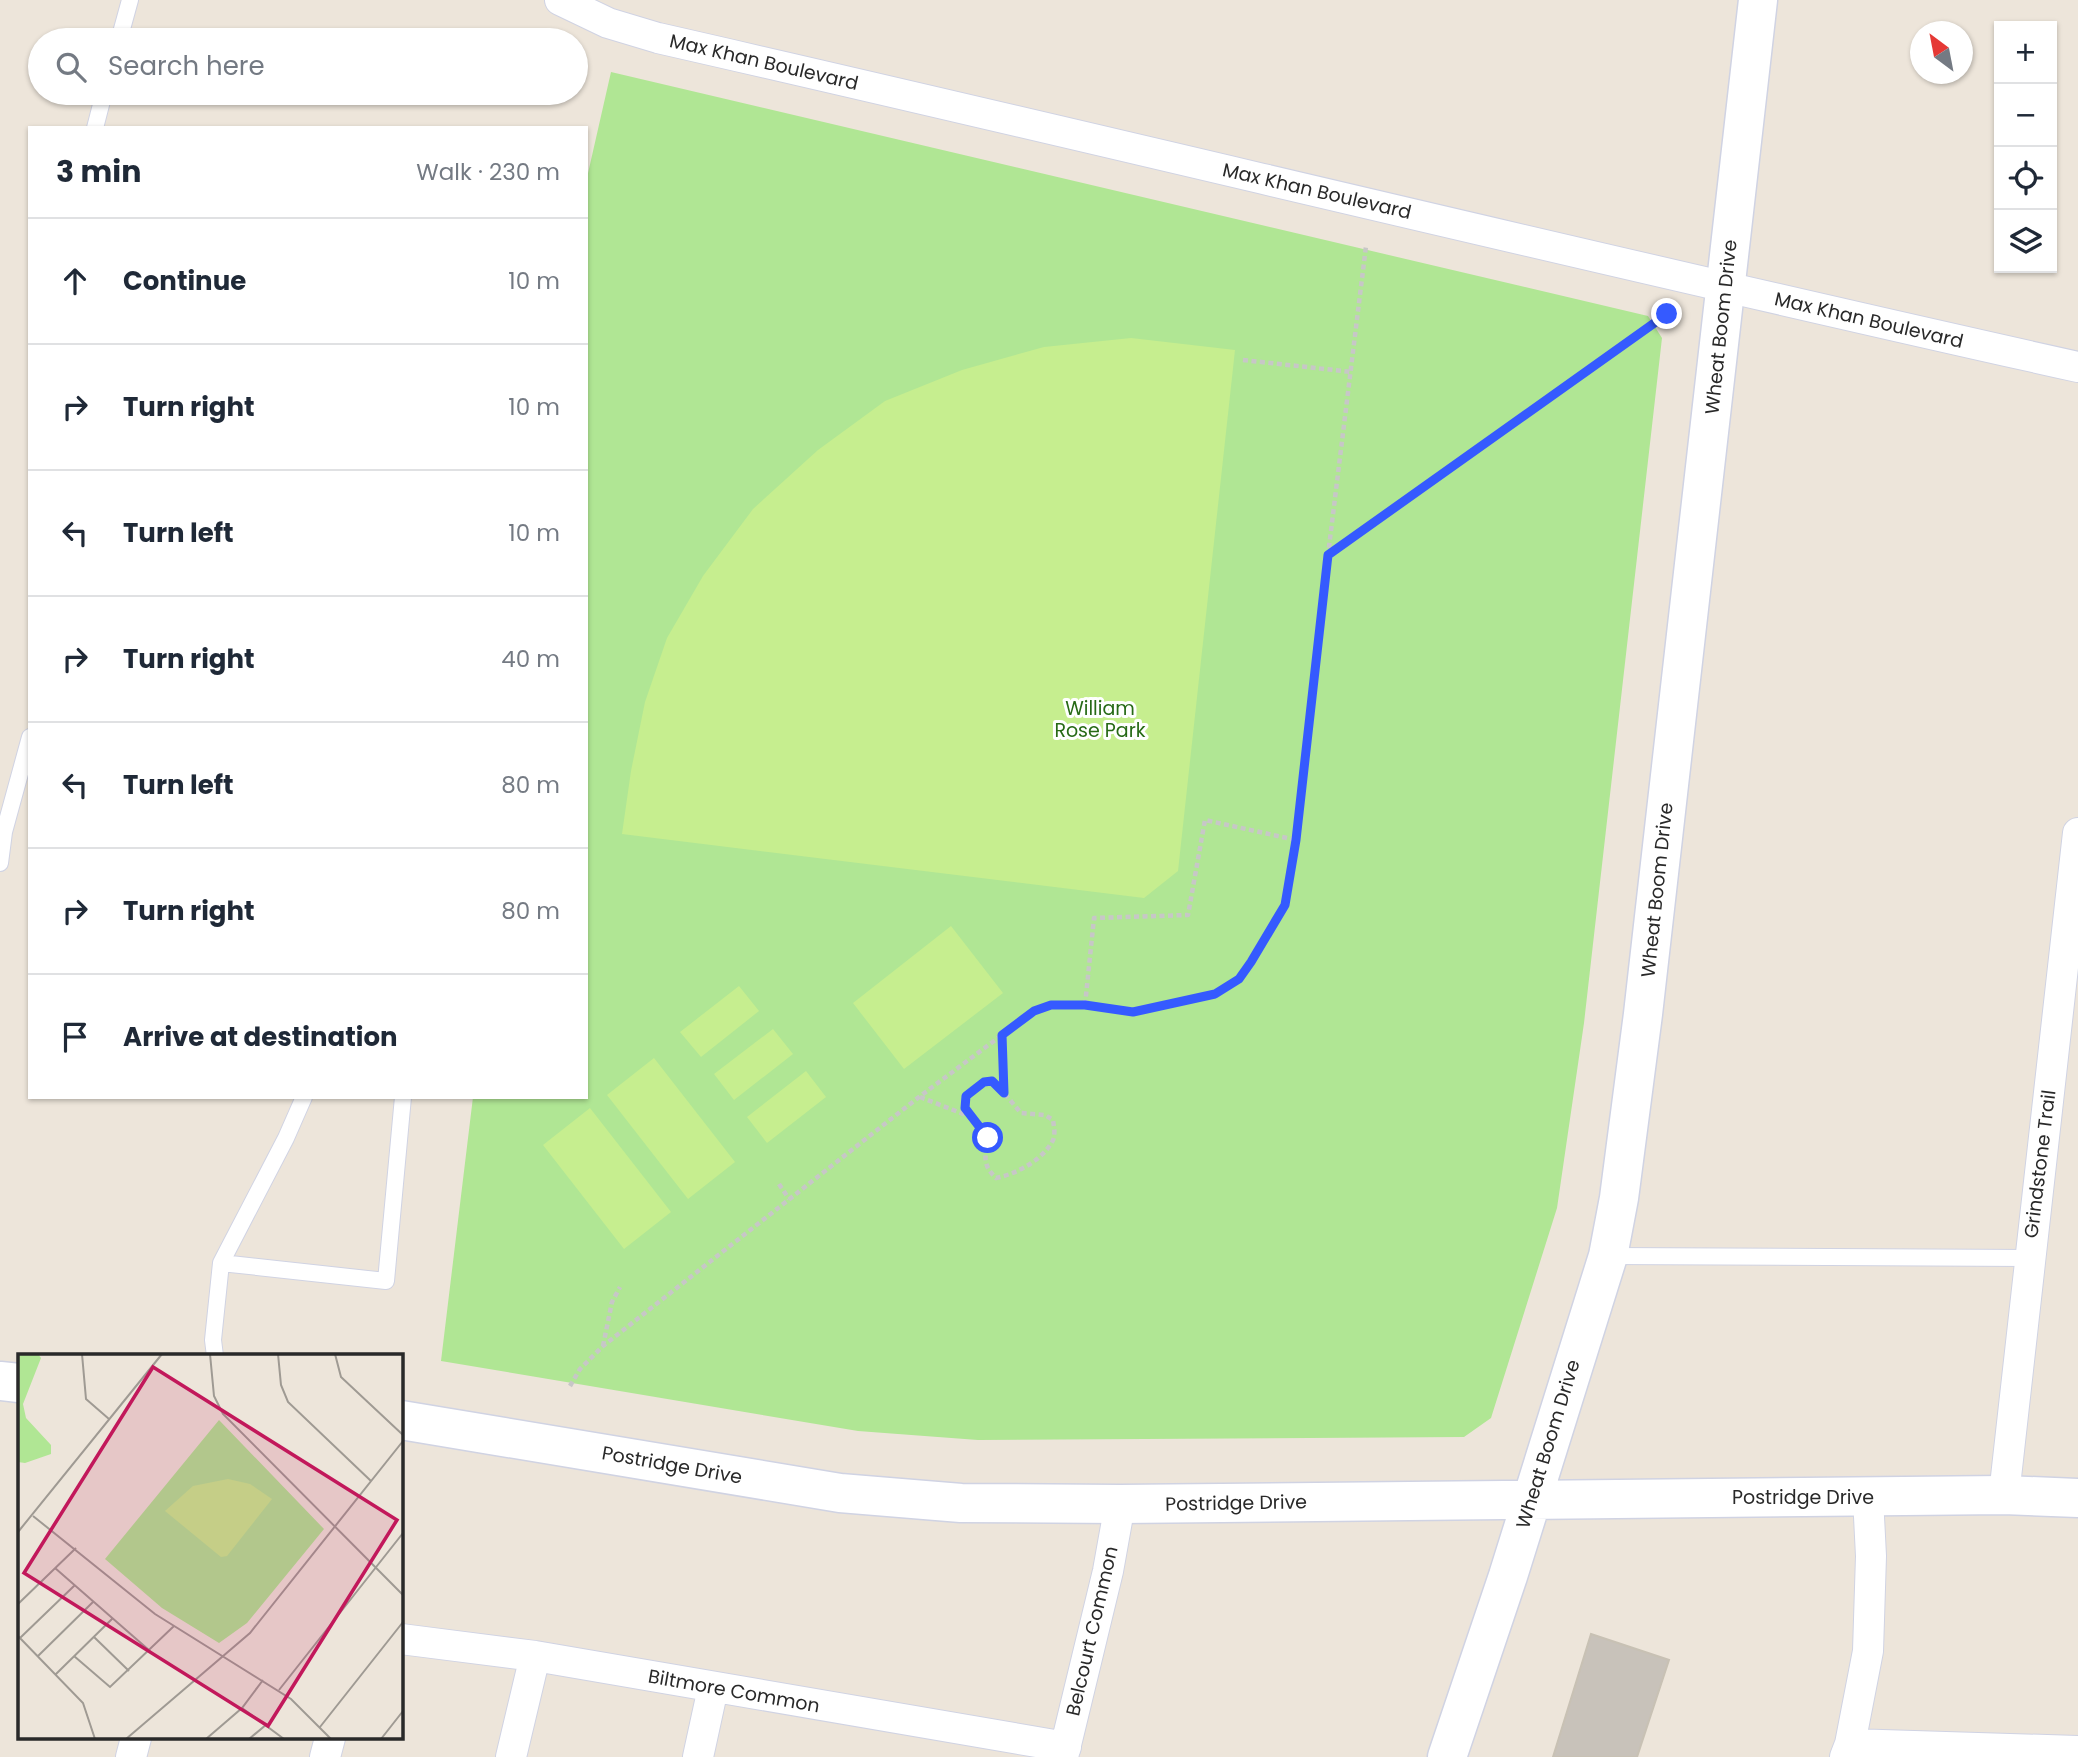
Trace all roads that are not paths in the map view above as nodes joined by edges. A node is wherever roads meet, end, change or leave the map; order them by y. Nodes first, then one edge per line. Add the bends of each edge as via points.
1 (130, 0) edge
2 (560, 0) edge
3 (1758, 0) edge
4 (122, 28) edge
5 (101, 105) edge
6 (96, 126) edge
7 (1725, 287) junction
8 (2078, 367) edge
9 (28, 745) edge
10 (2078, 833) edge
11 (0, 863) edge
12 (303, 1099) edge
13 (403, 1099) edge
14 (1608, 1256) junction
15 (2029, 1258) junction
16 (221, 1263) junction
17 (215, 1354) edge
18 (0, 1381) edge
19 (18, 1383) edge
20 (402, 1420) edge
21 (2004, 1495) junction
22 (1868, 1497) junction
23 (2078, 1498) edge
24 (1531, 1500) junction
25 (1120, 1504) junction
26 (402, 1639) edge
27 (535, 1656) junction
28 (713, 1688) junction
29 (135, 1740) edge
30 (329, 1740) edge
31 (1847, 1750) edge
32 (1064, 1752) edge
33 (2066, 1753) edge
34 (131, 1757) edge
35 (325, 1757) edge
36 (511, 1757) edge
37 (698, 1757) edge
38 (1447, 1757) edge

1 - 4 lane
2 - 7 street, Max Khan Boulevard via 608,23 658,38
3 - 7 street, Wheat Boom Drive
5 - 6 lane
7 - 8 street, Max Khan Boulevard
7 - 14 street, Wheat Boom Drive via 1641,1027
9 - 11 lane
10 - 15 street, Grindstone Trail
12 - 16 lane
13 - 16 lane via 386,1281
14 - 15 lane
14 - 24 street, Wheat Boom Drive
15 - 21 street, Grindstone Trail
16 - 17 lane
18 - 19 street
20 - 25 street, Postridge Drive via 840,1493 961,1503
21 - 22 street, Postridge Drive
21 - 23 street, Postridge Drive
22 - 24 street, Postridge Drive
22 - 31 street via 1868,1651
24 - 25 street, Postridge Drive
24 - 38 street, Wheat Boom Drive
25 - 32 street, Belcourt Common
26 - 27 street, Biltmore Common
27 - 28 street, Biltmore Common
27 - 36 street
28 - 32 street, Biltmore Common
28 - 37 street
29 - 34 street
30 - 35 street
31 - 33 street

